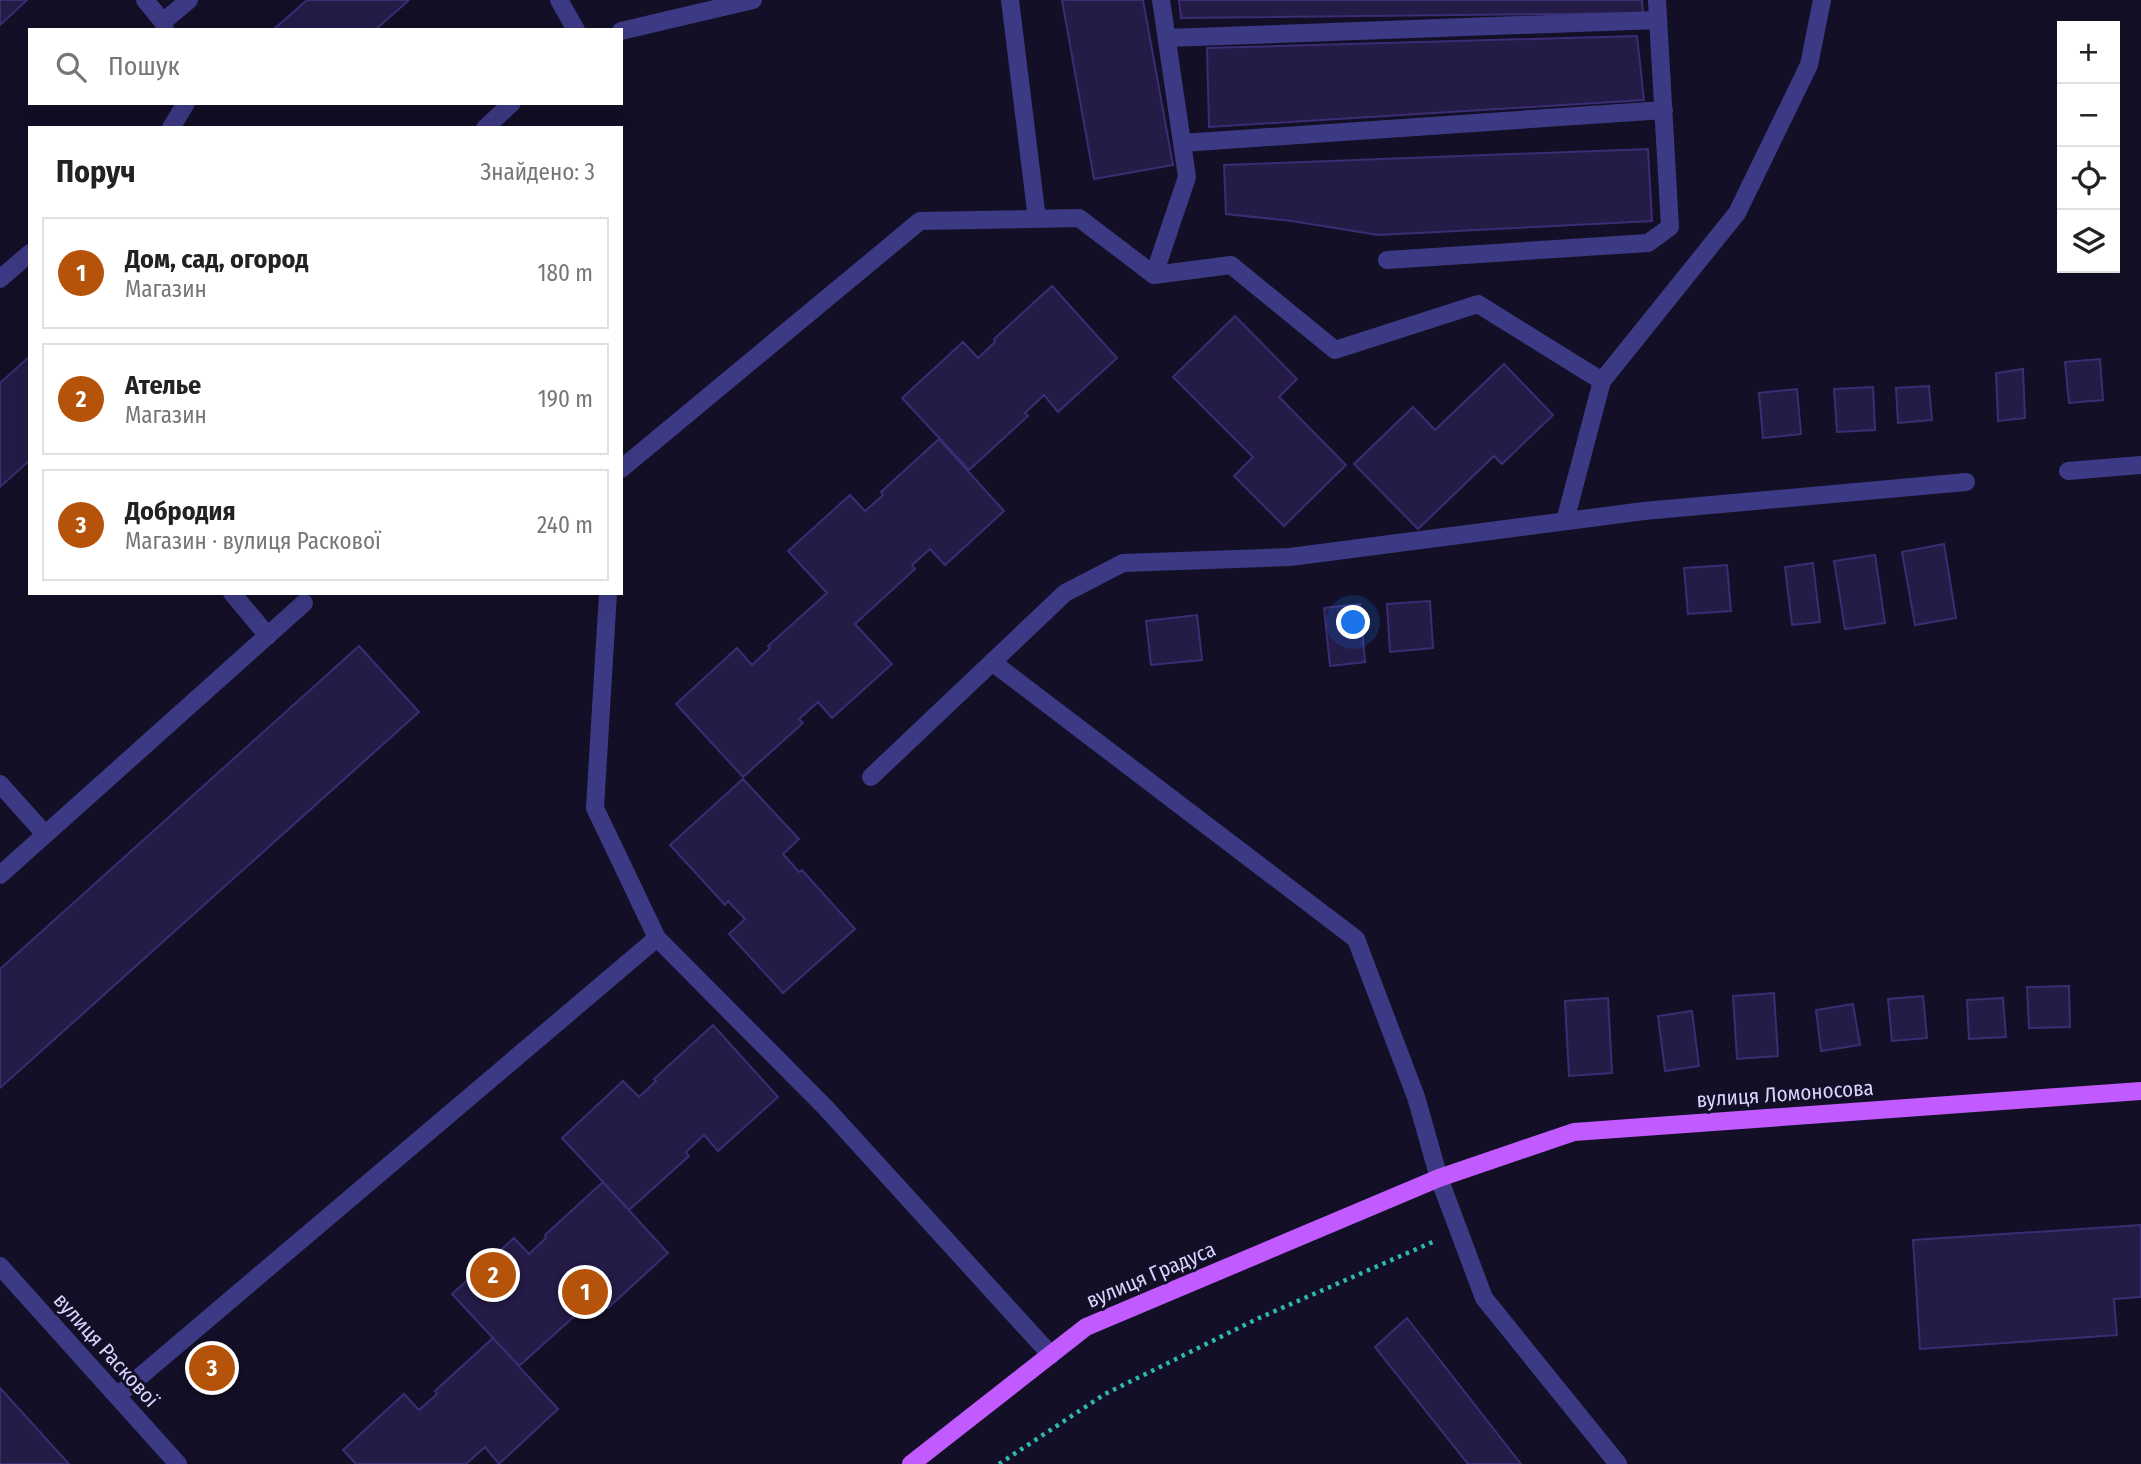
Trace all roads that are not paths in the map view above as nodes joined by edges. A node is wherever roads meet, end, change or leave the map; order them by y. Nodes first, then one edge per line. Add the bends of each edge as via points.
1 (145, 0) edge
2 (189, 0) edge
3 (559, 0) edge
4 (752, 0) edge
5 (1010, 0) edge
6 (1161, 0) edge
7 (1657, 0) edge
8 (1822, 0) edge
9 (1658, 20) junction
10 (164, 26) edge
11 (575, 28) edge
12 (623, 31) edge
13 (1167, 38) junction
14 (185, 105) edge
15 (510, 105) edge
16 (1664, 110) junction
17 (172, 126) edge
18 (487, 126) edge
19 (1182, 143) junction
20 (1037, 219) junction
21 (28, 255) edge
22 (1387, 260) dead end
23 (1154, 275) junction
24 (0, 279) edge
25 (1602, 381) junction
26 (2141, 465) edge
27 (623, 467) edge
28 (2068, 471) dead end
29 (1966, 482) dead end
30 (1565, 521) junction
31 (235, 595) edge
32 (608, 595) edge
33 (304, 603) dead end
34 (268, 636) junction
35 (992, 662) junction
36 (871, 777) dead end
37 (0, 784) edge
38 (45, 834) junction
39 (0, 875) edge
40 (657, 938) junction
41 (2141, 1091) edge
42 (1439, 1178) junction
43 (0, 1266) edge
44 (1051, 1355) junction
45 (117, 1396) junction
46 (178, 1464) edge
47 (911, 1464) edge
48 (1618, 1464) edge

1 - 10 street
2 - 10 street
3 - 11 street
4 - 12 street
5 - 20 street
6 - 13 street
7 - 9 street
8 - 25 street via 1808,65 1737,212
9 - 13 street
9 - 16 street
13 - 19 street
14 - 17 street
15 - 18 street
16 - 19 street
16 - 22 street via 1670,227 1648,243
19 - 23 street via 1187,177
20 - 23 street via 1079,218
20 - 27 street via 920,220
21 - 24 street
23 - 25 street via 1231,265 1335,350 1478,304
25 - 30 street
26 - 28 street
29 - 30 street
30 - 35 street via 1290,557 1123,564 1065,593
31 - 34 street
32 - 40 street via 596,808
33 - 34 street
34 - 38 street
35 - 36 street
35 - 42 street via 1356,939 1416,1097
37 - 38 street
38 - 39 street
40 - 44 street via 825,1107
40 - 45 street
41 - 42 main road, вулиця Ломоносова via 1574,1132
42 - 44 main road, вулиця Градуса via 1086,1327
42 - 48 street via 1484,1298
43 - 45 street, вулиця Раскової
44 - 47 main road, вулиця Градуса
45 - 46 street, вулиця Раскової

